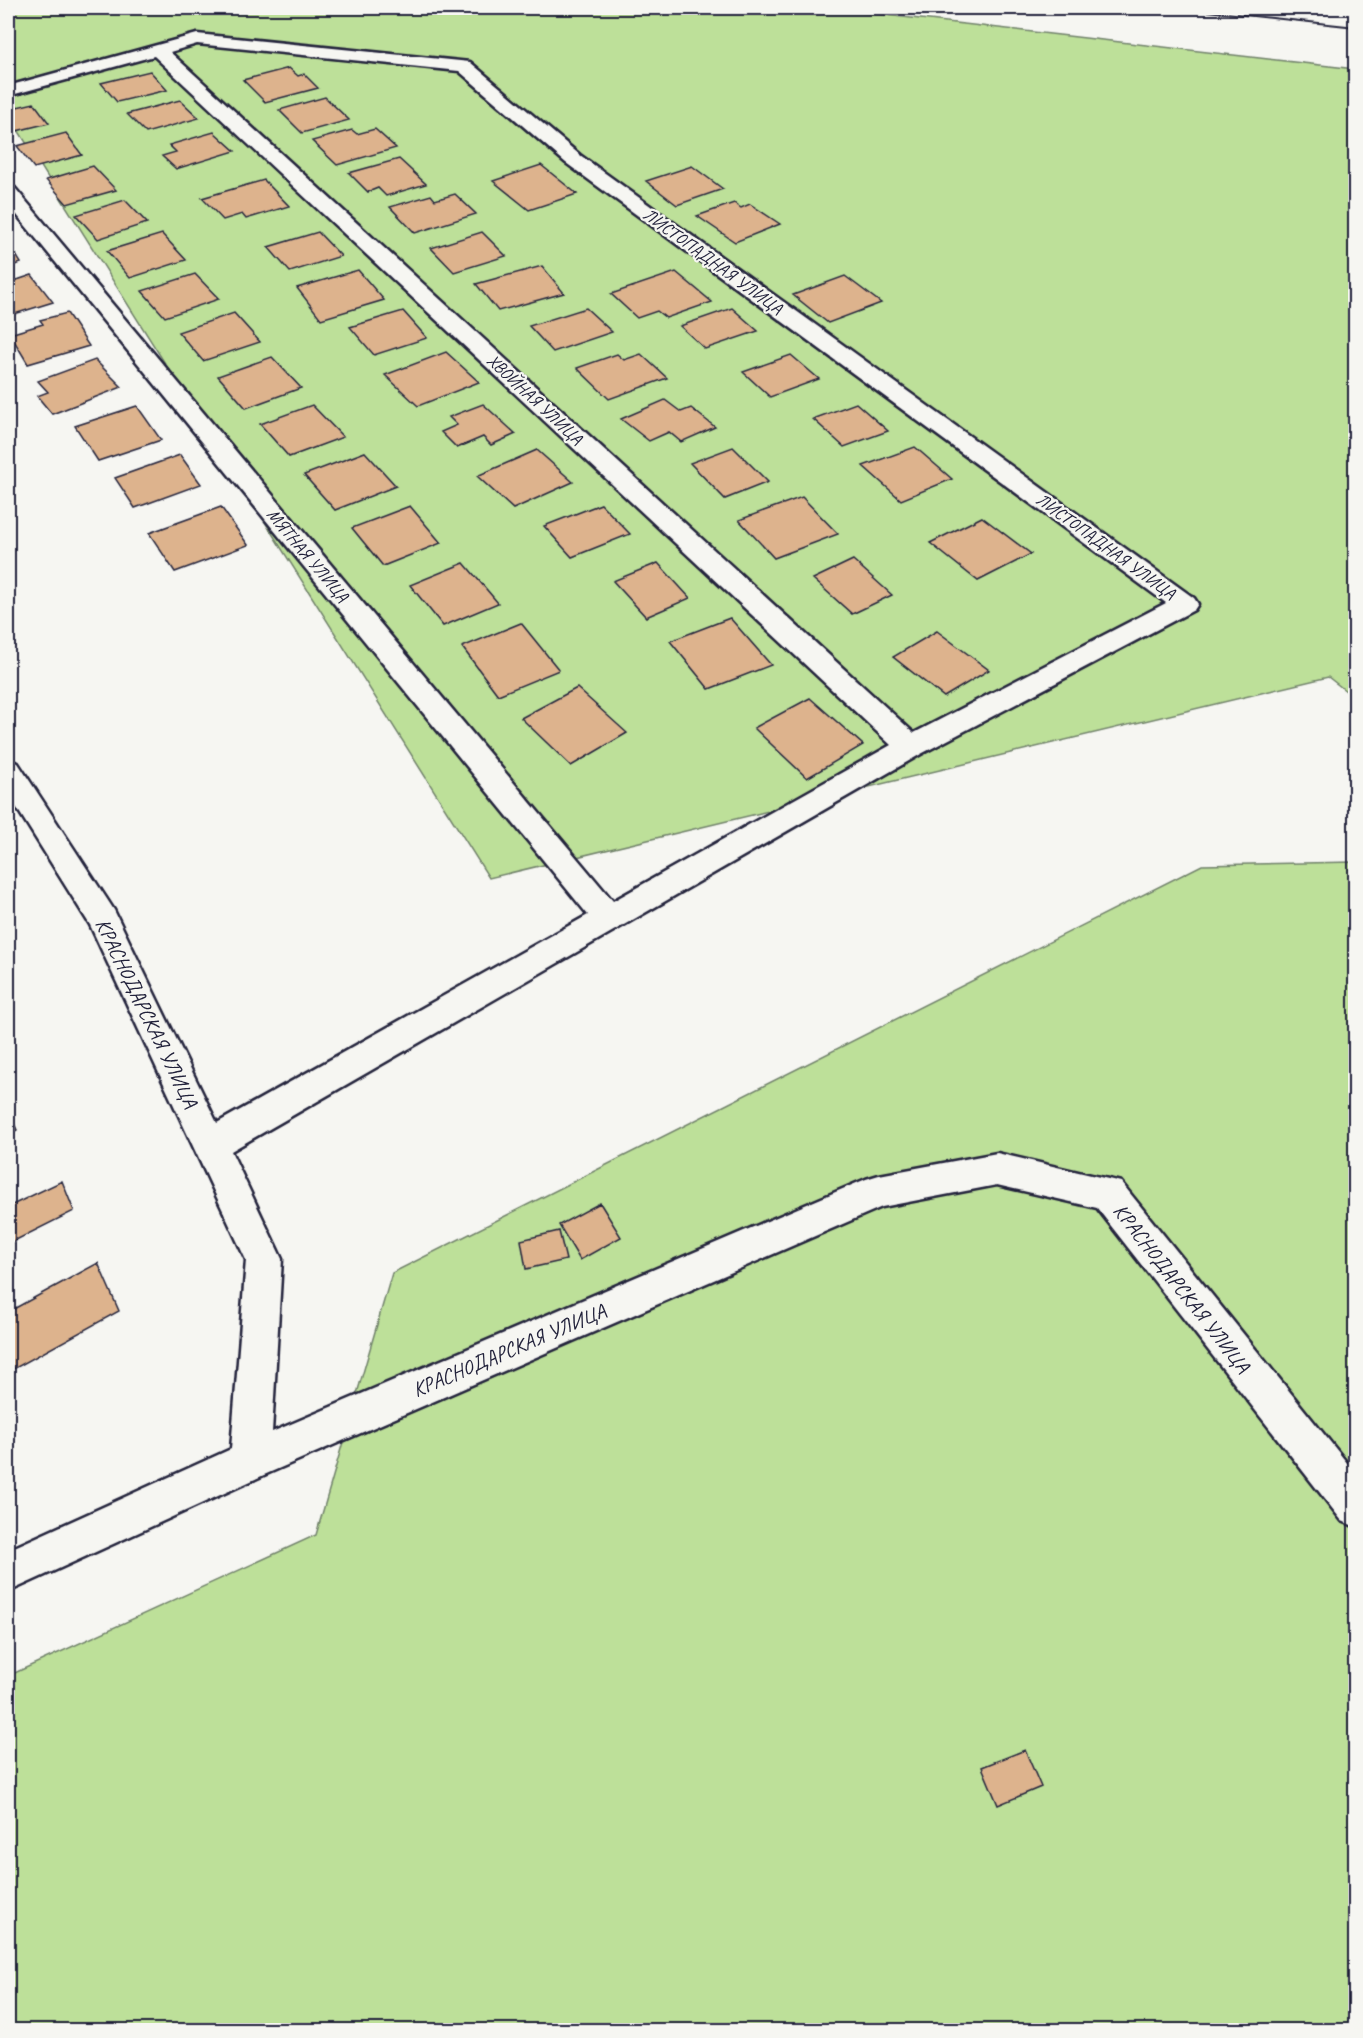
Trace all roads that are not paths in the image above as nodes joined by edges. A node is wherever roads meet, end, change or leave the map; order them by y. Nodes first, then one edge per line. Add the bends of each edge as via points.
1 (158, 50) junction
2 (8, 91) edge
3 (8, 192) edge
4 (911, 747) junction
5 (8, 771) edge
6 (609, 918) junction
7 (210, 1145) junction
8 (250, 1461) junction
9 (1356, 1508) edge
10 (8, 1571) edge

1 - 2 street
1 - 4 street, ХВОЙНАЯ УЛИЦА
1 - 4 street, ЛИСТОПАДНАЯ УЛИЦА via 197,39 464,66 573,159 1185,604
3 - 6 street, МЯТНАЯ УЛИЦА
4 - 6 street
5 - 7 street, КРАСНОДАРСКАЯ УЛИЦА via 103,919
6 - 7 street
7 - 8 street, КРАСНОДАРСКАЯ УЛИЦА via 264,1258
8 - 9 street, КРАСНОДАРСКАЯ УЛИЦА via 879,1191 997,1168 1108,1194
8 - 10 street

